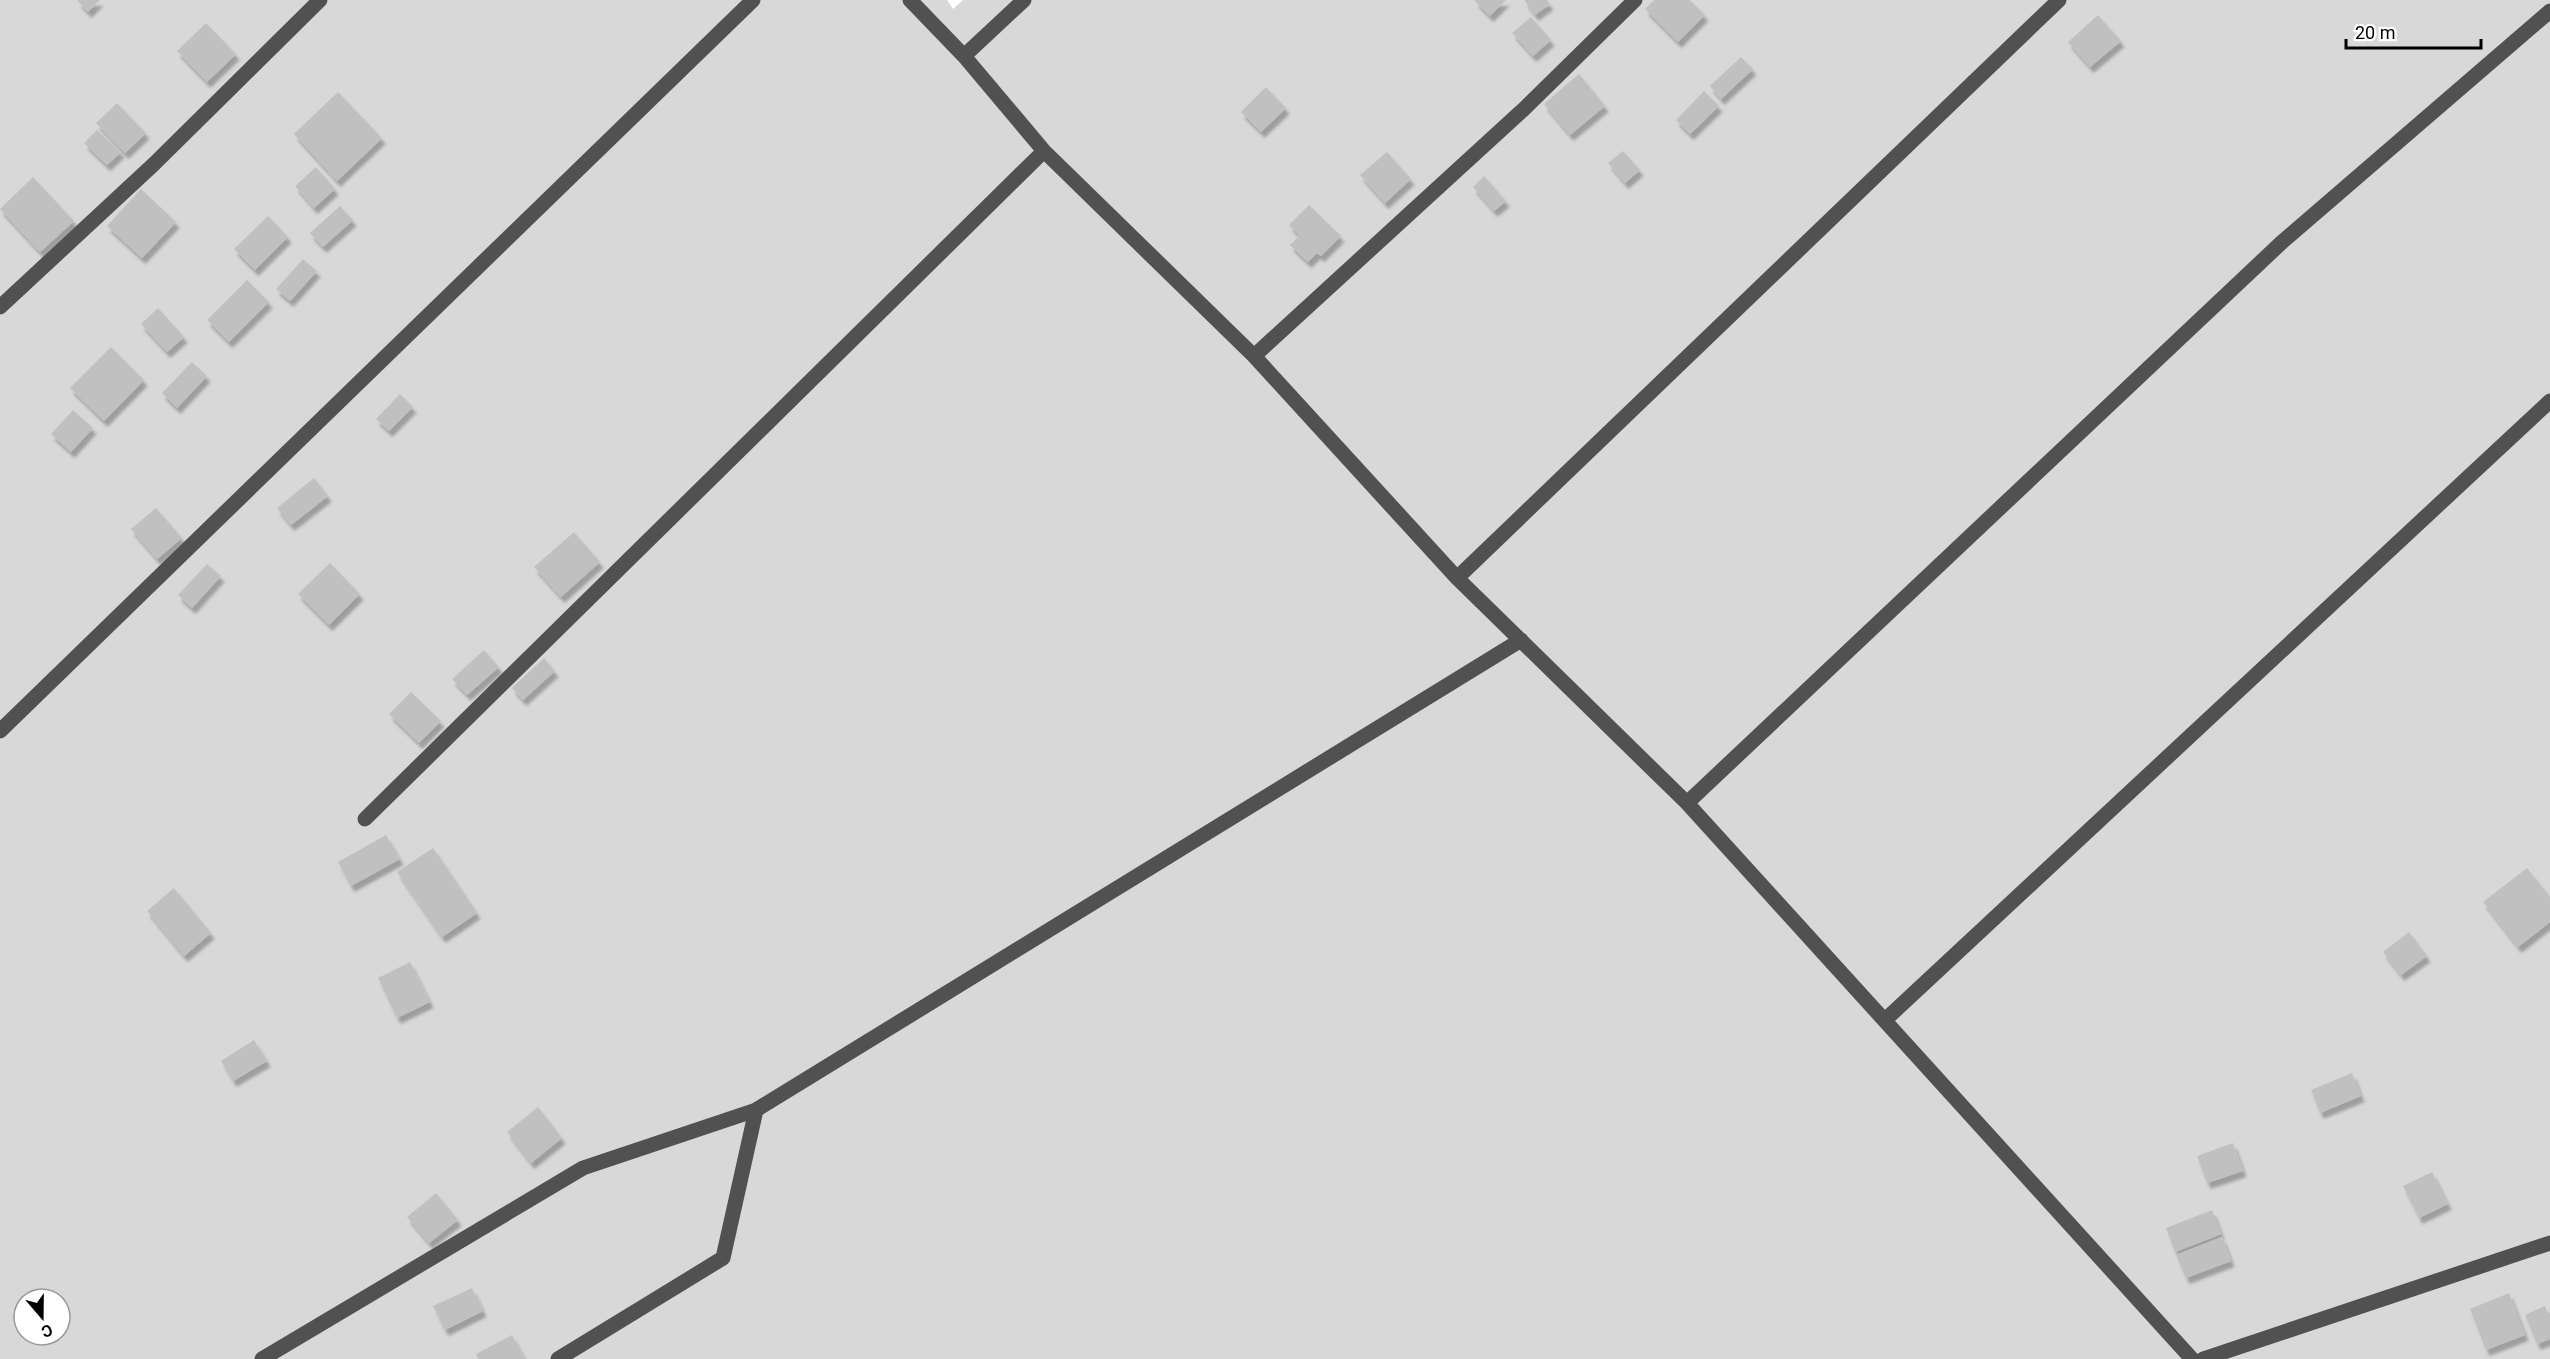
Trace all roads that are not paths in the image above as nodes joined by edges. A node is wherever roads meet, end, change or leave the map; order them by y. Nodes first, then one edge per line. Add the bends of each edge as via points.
1 (320, 0) edge
2 (753, 0) edge
3 (910, 0) edge
4 (1024, 0) edge
5 (1635, 0) edge
6 (2059, 0) edge
7 (2550, 11) edge
8 (964, 56) junction
9 (1044, 151) junction
10 (0, 307) edge
11 (1254, 356) junction
12 (2550, 401) edge
13 (1457, 578) junction
14 (1521, 640) junction
15 (0, 731) edge
16 (1687, 803) junction
17 (365, 819) dead end
18 (1885, 1020) junction
19 (756, 1110) junction
20 (2550, 1243) edge
21 (262, 1359) edge
22 (558, 1359) edge
23 (2192, 1359) edge
24 (2203, 1359) edge

1 - 10 street via 154,164
2 - 15 street
3 - 8 street
4 - 8 street
5 - 11 street via 1525,108
6 - 13 street
7 - 16 street via 2282,243
8 - 9 street
9 - 11 street
9 - 17 street
11 - 13 street
12 - 18 street
13 - 14 street
14 - 16 street
14 - 19 street
16 - 18 street
18 - 23 street
19 - 21 street via 583,1168
19 - 22 street via 723,1258
20 - 24 street

